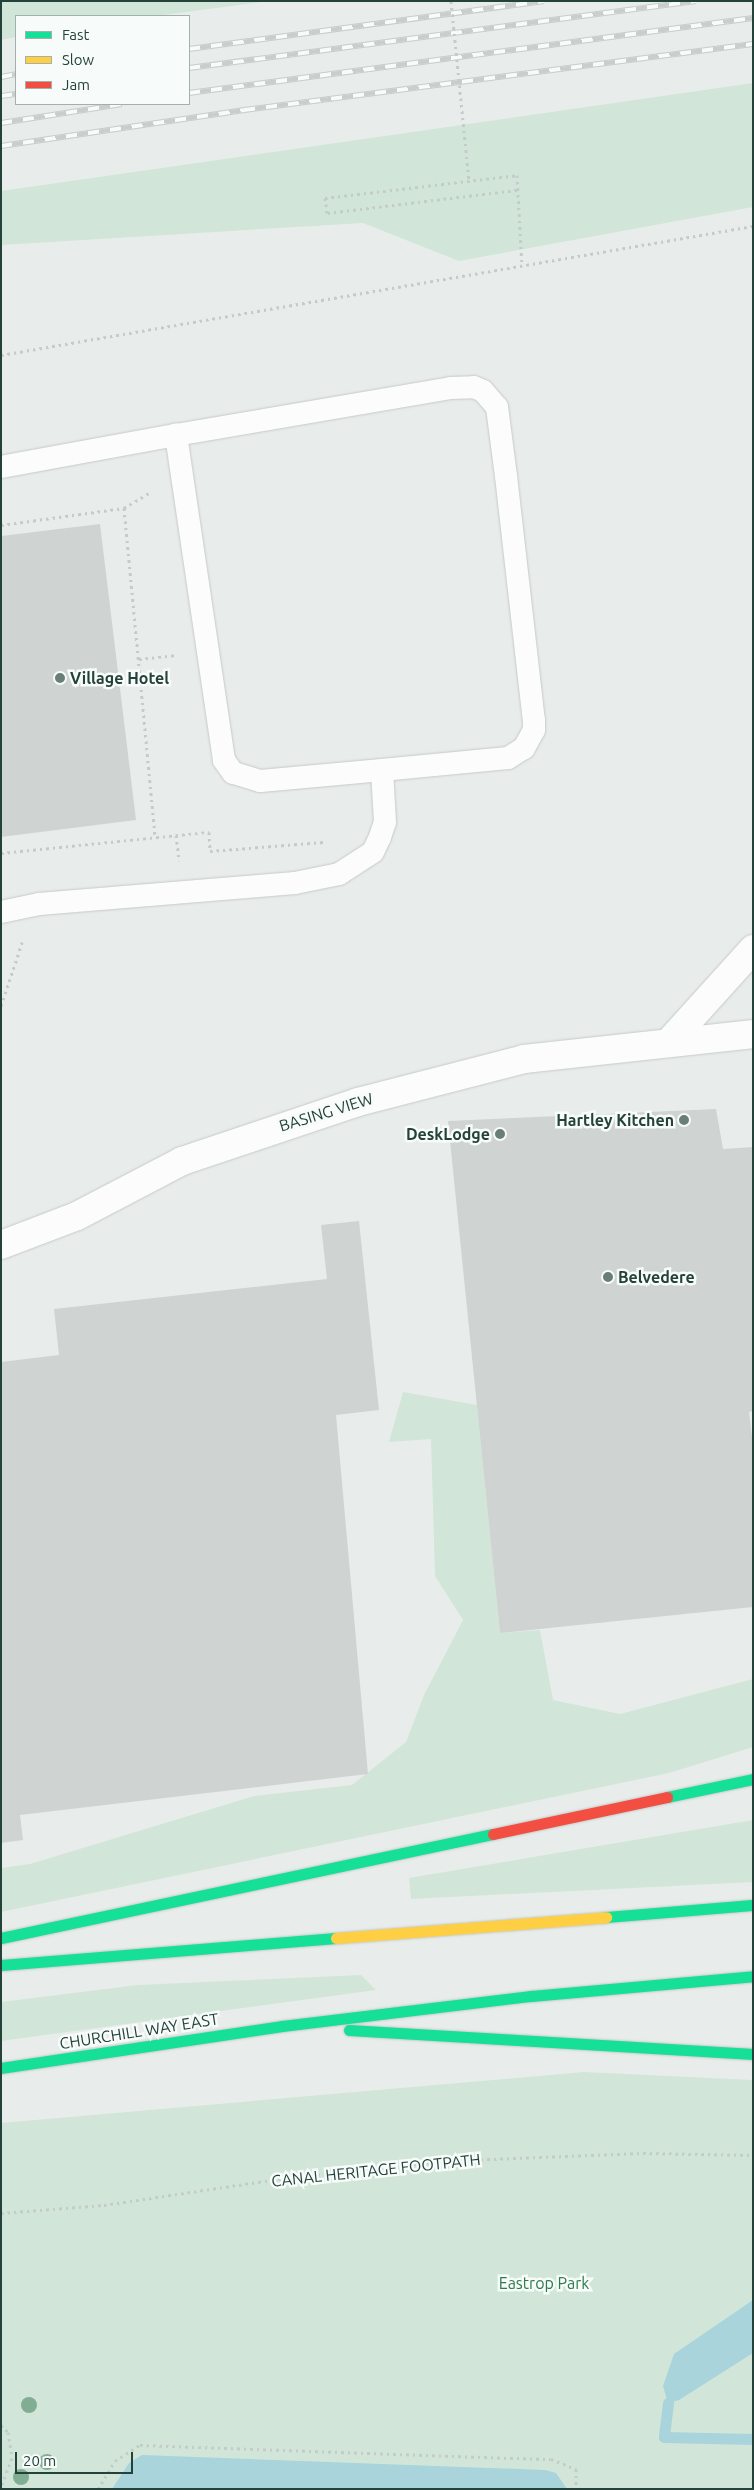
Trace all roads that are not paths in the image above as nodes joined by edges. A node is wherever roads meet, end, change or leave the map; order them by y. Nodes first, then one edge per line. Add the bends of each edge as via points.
1 (176, 435) junction
2 (1, 467) edge
3 (382, 770) junction
4 (1, 912) edge
5 (753, 949) edge
6 (753, 1034) edge
7 (670, 1041) junction
8 (1, 1245) edge
9 (753, 1779) edge
10 (753, 1905) edge
11 (1, 1938) edge
12 (1, 1965) edge
13 (753, 1976) edge
14 (282, 2026) junction
15 (753, 2054) edge
16 (1, 2068) edge

1 - 2 lane
1 - 3 lane via 227,768 241,778 252,780
1 - 3 lane via 457,387 474,387 494,400 499,416 534,730 524,748 508,758
3 - 4 lane via 385,822 380,838 372,852 339,874 295,883 39,904
5 - 7 street
6 - 7 street, BASING VIEW
7 - 8 street, BASING VIEW via 524,1059 358,1102 182,1161 77,1216
9 - 11 main road
10 - 12 main road
13 - 14 main road via 531,1996
14 - 15 main road
14 - 16 main road, CHURCHILL WAY EAST

